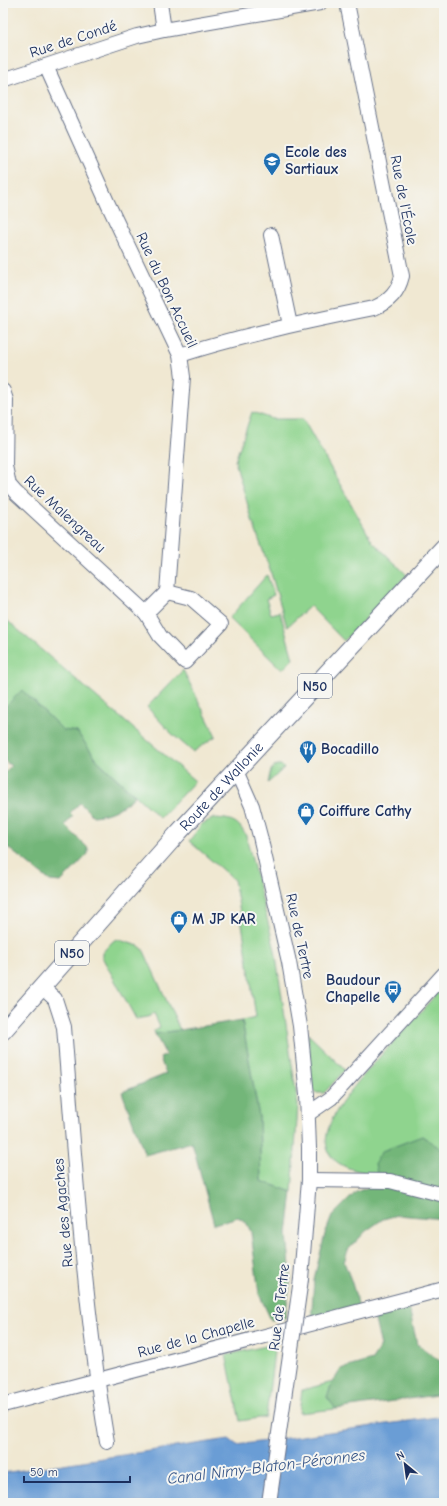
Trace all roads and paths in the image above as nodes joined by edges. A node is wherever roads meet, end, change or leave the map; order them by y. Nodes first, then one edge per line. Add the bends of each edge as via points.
1 (160, 3) edge
2 (320, 3) edge
3 (347, 3) edge
4 (164, 30) junction
5 (46, 66) junction
6 (3, 80) edge
7 (271, 235) dead end
8 (290, 325) junction
9 (180, 355) junction
10 (3, 391) edge
11 (444, 547) edge
12 (167, 592) junction
13 (146, 613) junction
14 (236, 770) junction
15 (444, 974) edge
16 (42, 987) junction
17 (3, 1031) edge
18 (308, 1114) junction
19 (309, 1180) junction
20 (444, 1195) edge
21 (444, 1289) edge
22 (98, 1381) junction
23 (3, 1405) edge
24 (107, 1442) dead end
25 (270, 1503) edge

1 - 4 street
2 - 4 street, Rue de Condé
3 - 8 street, Rue de l'École via 402,276 395,294 374,308
4 - 5 street, Rue de Condé
5 - 6 street, Rue de Condé
5 - 9 street, Rue du Bon Accueil
7 - 8 street
8 - 9 street, Rue de l'École via 205,346
9 - 12 street, Rue du Bon Accueil via 183,377
10 - 13 street, Rue Malengreau via 6,400 5,466 9,485
11 - 14 main road, Route de Wallonie / N50
12 - 13 street
12 - 13 street, Rue Malengreau via 191,598 221,624 186,662 160,636
14 - 16 main road, Route de Wallonie / N50
14 - 18 street, Rue de Tertre via 252,806 289,962 298,1011
15 - 18 street via 332,1098
16 - 17 main road, Route de Wallonie / N50
16 - 22 street, Rue des Agaches via 55,999 64,1027 79,1208
18 - 19 street, Rue de Tertre
19 - 20 street via 390,1181
19 - 25 street, Rue de Tertre, bridge via 301,1279
21 - 22 street, Rue de la Chapelle
22 - 23 street, Rue de la Chapelle
22 - 24 street, Rue des Agaches

